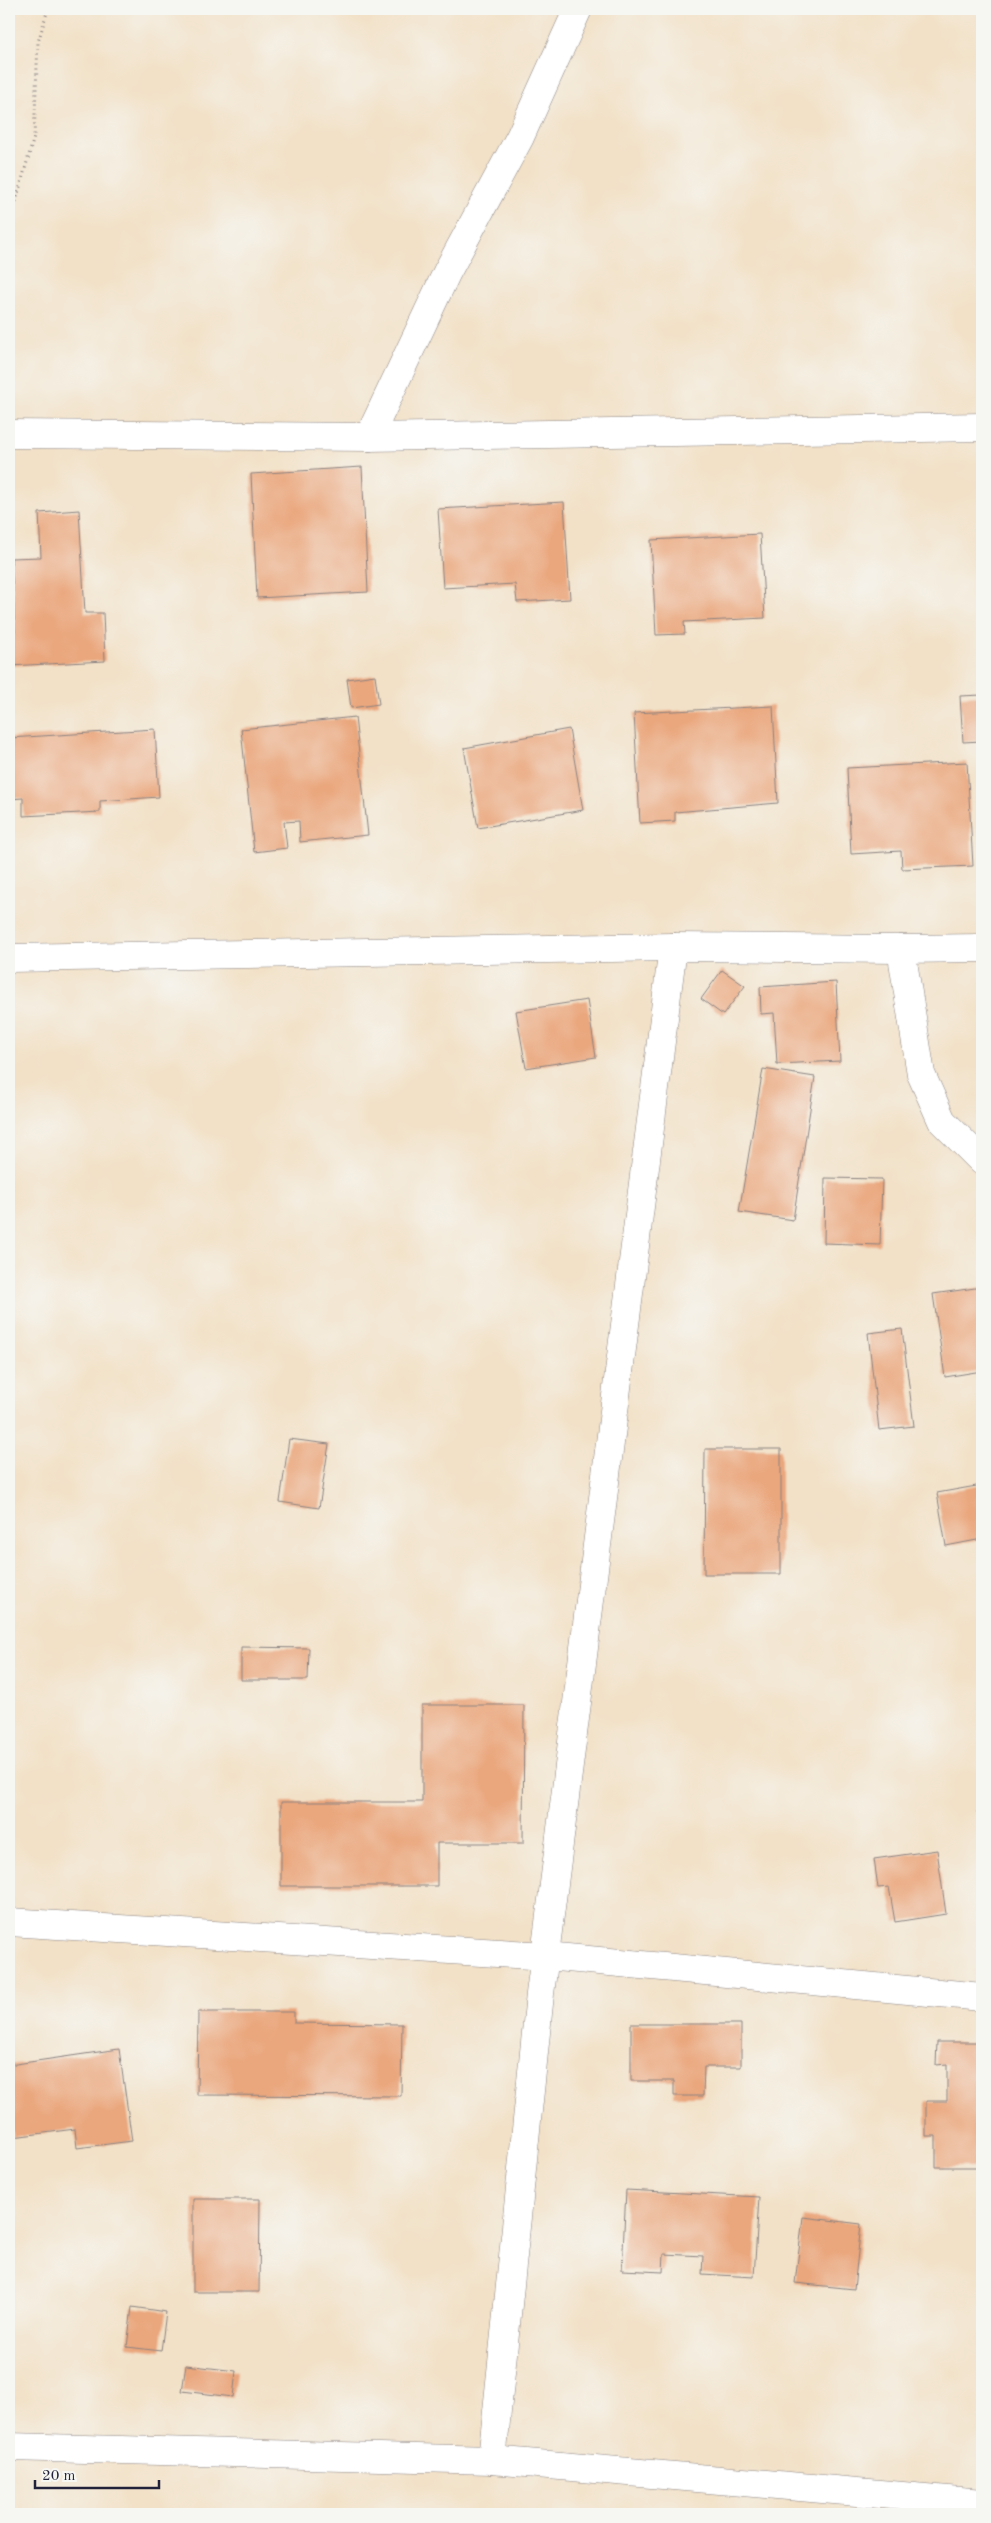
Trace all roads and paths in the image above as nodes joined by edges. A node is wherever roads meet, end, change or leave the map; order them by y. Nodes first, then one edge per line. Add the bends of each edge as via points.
1 (48, 9) edge
2 (578, 9) edge
3 (9, 226) edge
4 (982, 427) edge
5 (9, 434) edge
6 (369, 437) junction
7 (673, 947) junction
8 (982, 948) edge
9 (901, 949) junction
10 (9, 958) edge
11 (982, 1161) edge
12 (9, 1922) edge
13 (546, 1956) junction
14 (982, 1997) edge
15 (9, 2447) edge
16 (492, 2460) junction
17 (982, 2503) edge

1 - 3 path via 38,42 34,137
2 - 6 street via 520,137 447,272
4 - 6 street
5 - 6 street
7 - 9 street
7 - 10 street
7 - 13 street
8 - 9 street
9 - 11 street via 921,1074 942,1121
12 - 13 street
13 - 14 street
13 - 16 street via 517,2200
15 - 16 street
16 - 17 street

